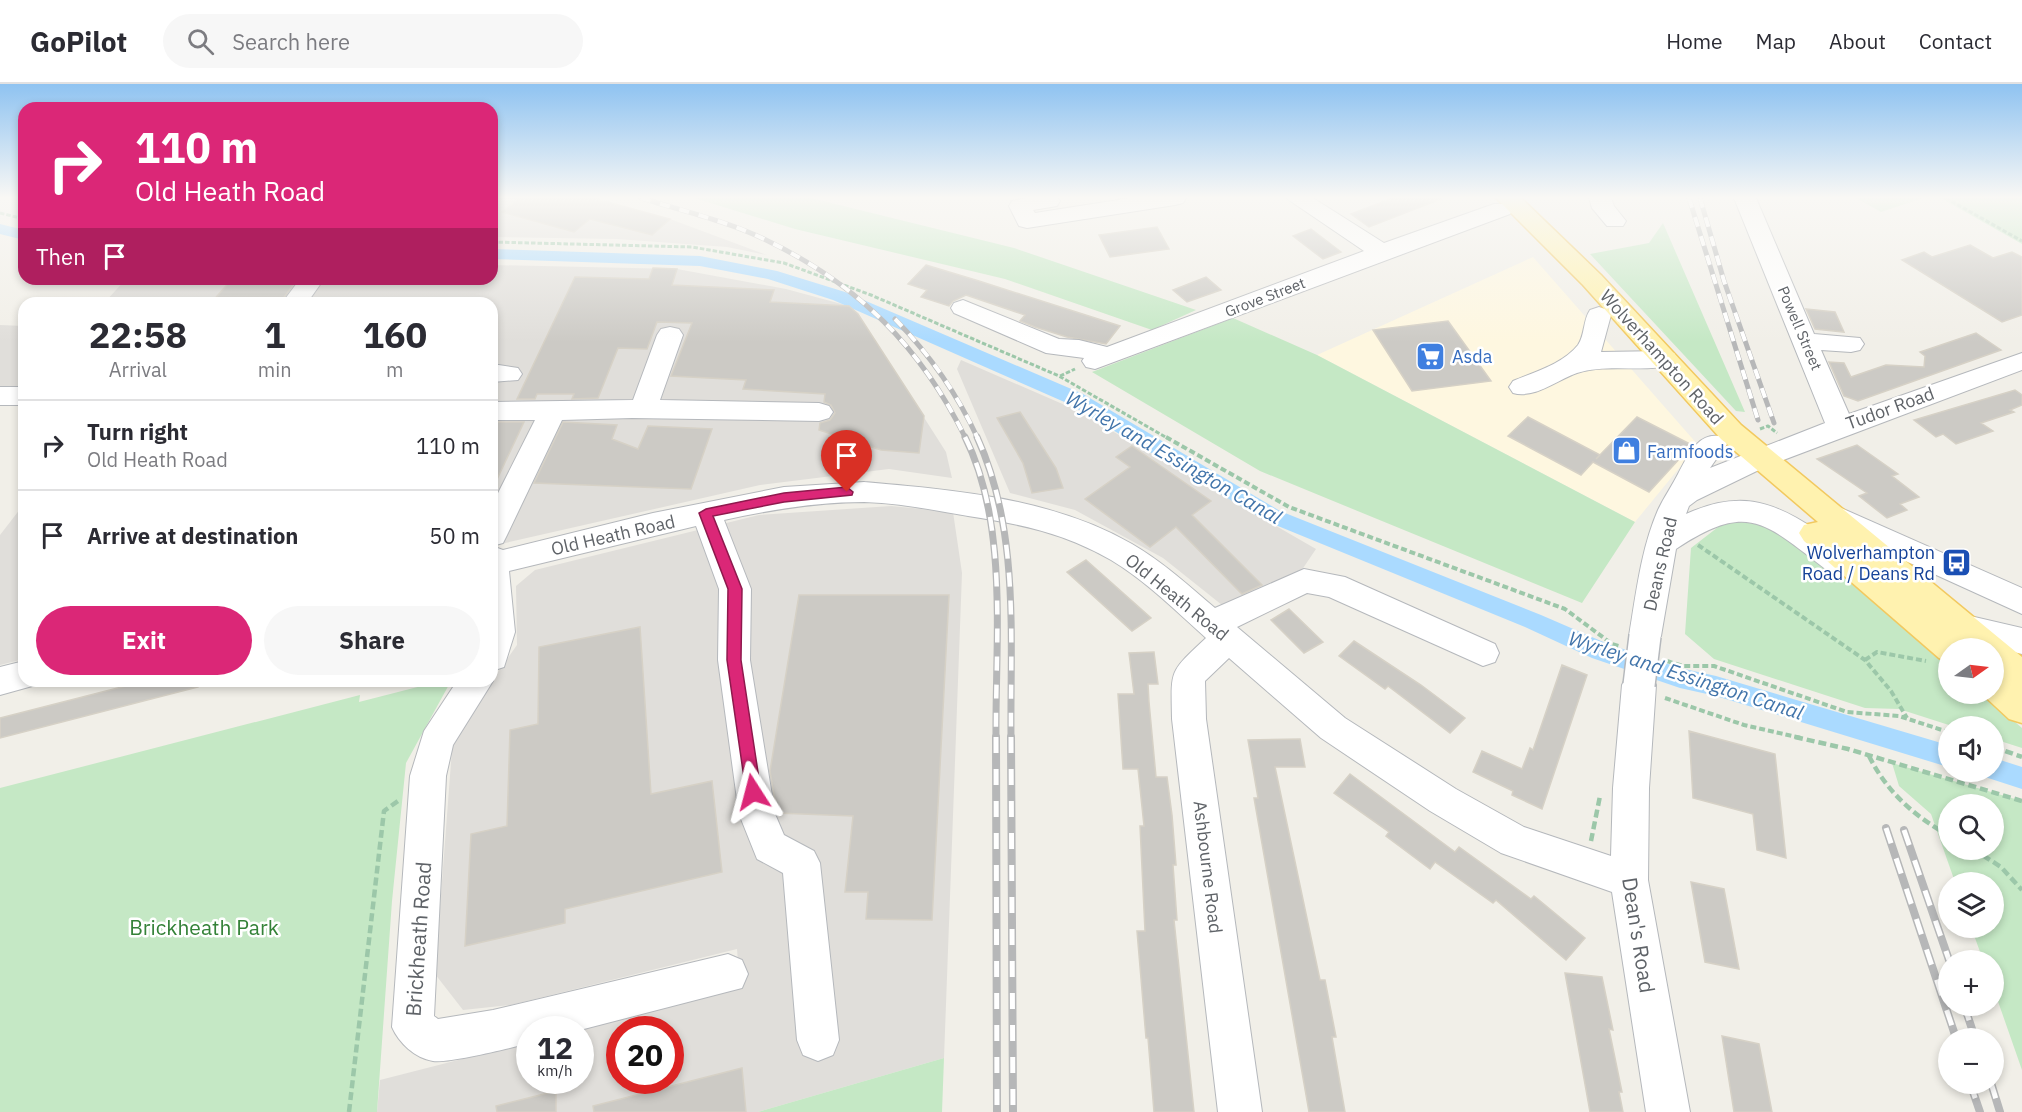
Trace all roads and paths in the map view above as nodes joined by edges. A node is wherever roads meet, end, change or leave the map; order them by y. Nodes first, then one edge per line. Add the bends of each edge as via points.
1 (651, 246) edge
2 (1373, 246) edge
3 (1402, 246) edge
4 (1541, 246) edge
5 (1553, 246) edge
6 (1765, 246) edge
7 (1384, 253) junction
8 (963, 308) dead end
9 (1599, 315) junction
10 (670, 335) dead end
11 (1805, 341) junction
12 (1851, 344) dead end
13 (1651, 359) junction
14 (2022, 361) edge
15 (1568, 367) junction
16 (1522, 387) dead end
17 (0, 396) edge
18 (18, 396) edge
19 (643, 409) junction
20 (498, 411) edge
21 (554, 411) junction
22 (819, 412) dead end
23 (1840, 426) junction
24 (1713, 444) junction
25 (1751, 469) junction
26 (1820, 510) junction
27 (706, 513) junction
28 (498, 523) edge
29 (1681, 527) junction
30 (1930, 558) junction
31 (498, 563) edge
32 (1884, 576) junction
33 (1987, 584) junction
34 (2022, 602) edge
35 (2022, 608) edge
36 (498, 615) edge
37 (1220, 631) junction
38 (498, 638) edge
39 (1945, 638) edge
40 (1949, 638) edge
41 (2022, 641) edge
42 (2004, 643) edge
43 (1643, 647) junction
44 (1938, 648) edge
45 (1483, 653) dead end
46 (1865, 660) junction
47 (2004, 662) edge
48 (18, 676) edge
49 (2022, 678) edge
50 (0, 681) edge
51 (471, 687) edge
52 (1639, 687) junction
53 (2004, 693) edge
54 (2022, 708) edge
55 (1907, 718) junction
56 (1938, 729) edge
57 (2004, 751) edge
58 (1869, 756) junction
59 (2022, 757) edge
60 (428, 776) junction
61 (1601, 787) dead end
62 (2022, 801) edge
63 (1938, 829) edge
64 (1990, 860) edge
65 (1587, 866) junction
66 (1629, 880) junction
67 (2022, 890) edge
68 (728, 974) dead end
69 (818, 1040) dead end
70 (349, 1112) edge
71 (1239, 1112) edge
72 (1668, 1112) edge

1 - 43 path via 692,247 769,259 881,299 1067,380 1289,507 1565,609 1612,644
2 - 7 street
3 - 7 street, Grove Street
4 - 9 main road, Wolverhampton Road
5 - 13 main road, Wolverhampton Road via 1592,280
6 - 11 street, Powell Street
7 - 8 street, Grove Street via 1101,359 1079,348 1055,346
9 - 13 main road, Wolverhampton Road
9 - 15 street via 1591,348
10 - 19 street
11 - 12 street
11 - 23 street, Powell Street
13 - 15 street via 1596,360
13 - 24 main road, Wolverhampton Road
13 - 25 main road, Wolverhampton Road via 1731,432
14 - 23 street, Tudor Road
15 - 16 street
17 - 18 street
19 - 21 street
19 - 22 street
20 - 21 street
21 - 28 street
23 - 25 street, Tudor Road
24 - 25 main road, Wolverhampton Road
24 - 29 street via 1697,465
25 - 26 main road, Wolverhampton Road
25 - 29 street, Deans Road
25 - 32 main road
26 - 30 street, Wolverhampton Road
26 - 32 main road, Wolverhampton Road
27 - 31 street, Old Heath Road
27 - 37 street, Old Heath Road via 784,497 864,492 1031,515 1066,526 1121,552 1180,595
27 - 69 street via 735,589 734,660 757,814 771,847 801,863
29 - 32 street via 1719,511 1751,509 1779,520 1851,572
29 - 43 street, Deans Road via 1650,595
29 - 46 path
30 - 32 street, Wolverhampton Road via 1898,555
30 - 33 street, Wolverhampton Road
32 - 39 main road via 1907,611
32 - 40 main road, Wolverhampton Road
33 - 34 street, Wolverhampton Road
33 - 35 street
36 - 38 street
37 - 45 street via 1304,581 1314,580
37 - 65 street, Old Heath Road via 1333,728 1443,800 1514,841
37 - 71 street, Ashbourne Road via 1188,676 1189,719
41 - 42 street, Wolverhampton Road
43 - 52 street, Deans Road, bridge
43 - 55 path via 1683,666 1714,666 1847,712
44 - 46 path via 1877,652
46 - 55 path
47 - 49 main road
48 - 50 street
51 - 60 street, Brickheath Road via 436,742
52 - 58 path via 1744,724
52 - 66 street, Dean's Road
53 - 54 main road
55 - 56 path
57 - 59 path
58 - 62 path
58 - 63 path via 1877,774 1900,801
60 - 68 street, Brickheath Road via 413,1027 434,1040 493,1031
60 - 70 path via 384,811
61 - 65 path
64 - 67 path
65 - 66 street, Old Heath Road
66 - 72 street, Dean's Road

